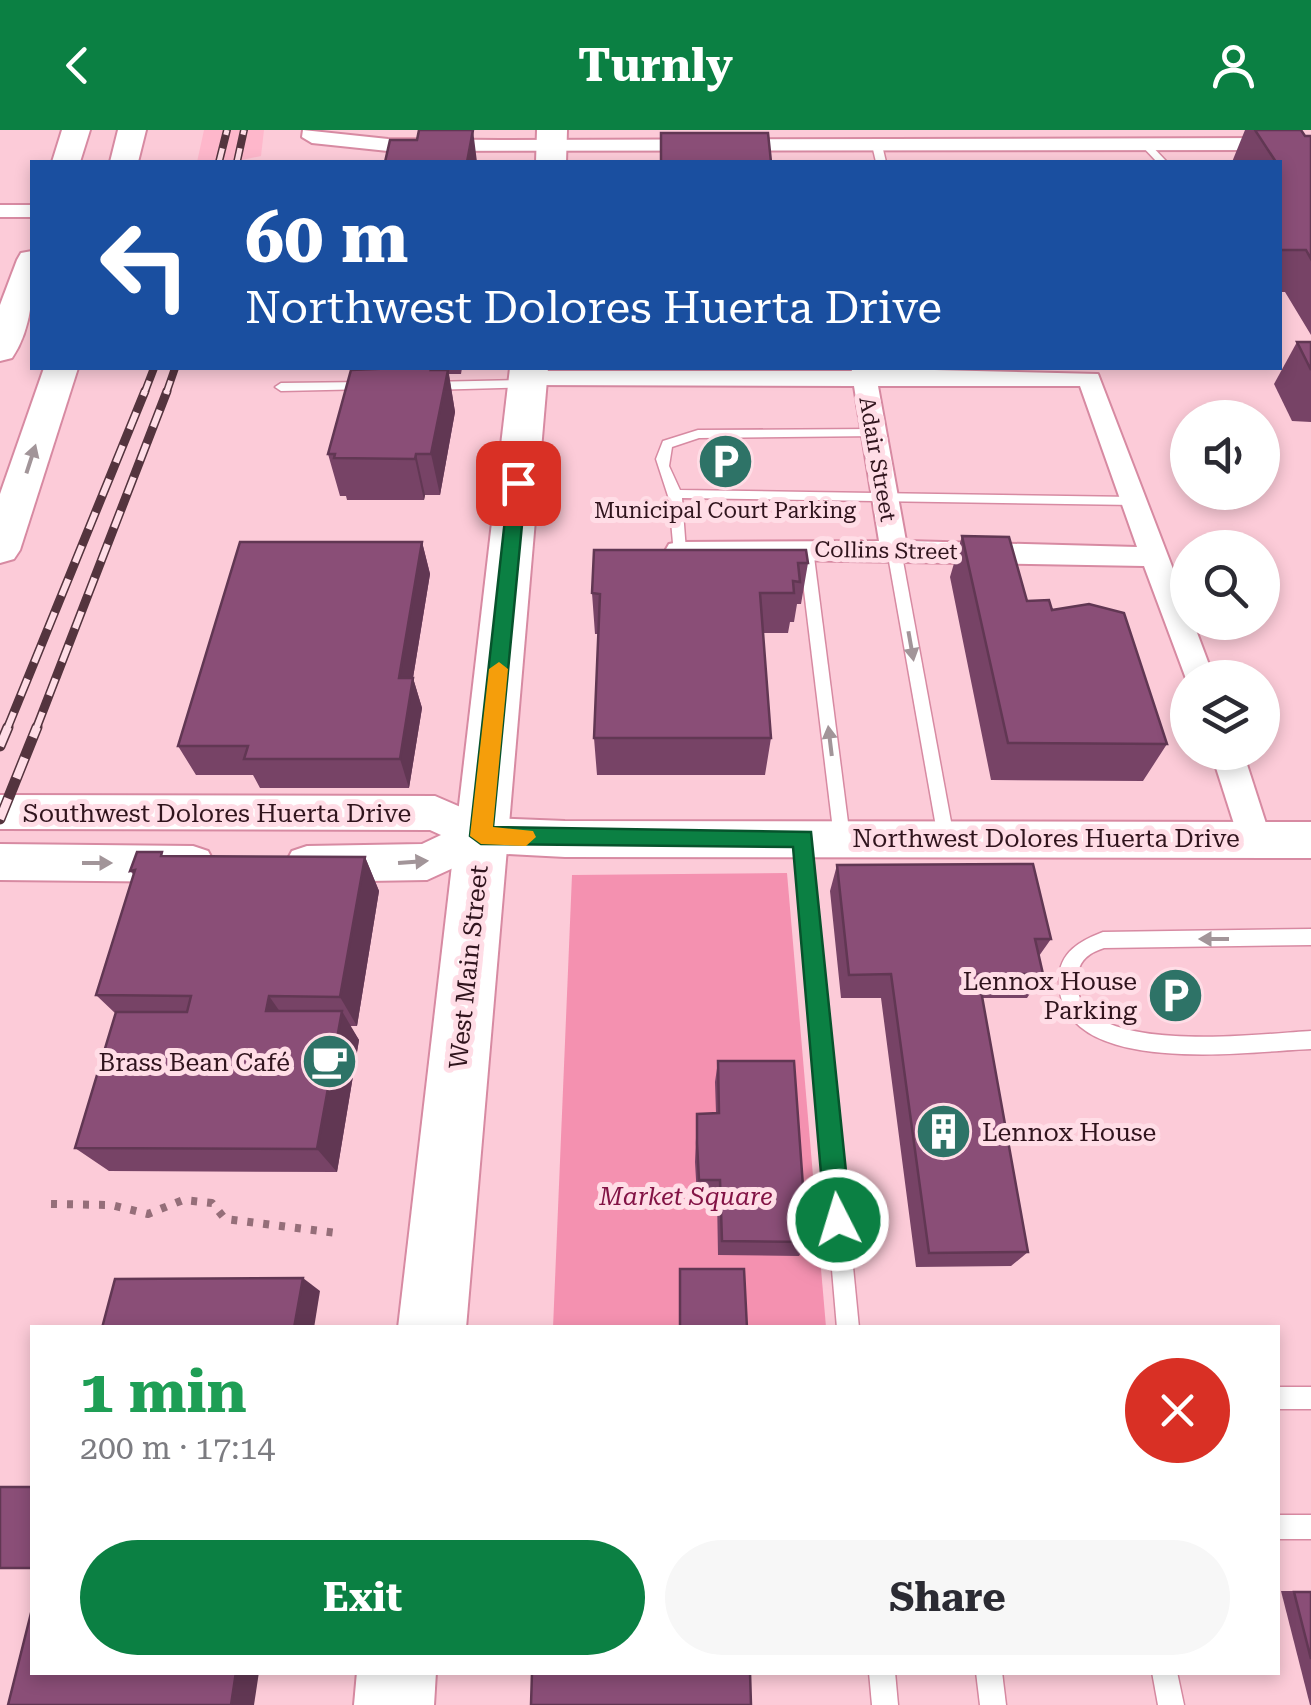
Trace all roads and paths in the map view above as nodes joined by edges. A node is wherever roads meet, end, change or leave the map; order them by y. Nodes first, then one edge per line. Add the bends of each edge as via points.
1 (76, 130) edge
2 (132, 130) edge
3 (313, 134) edge
4 (777, 137) edge
5 (803, 137) edge
6 (1019, 137) edge
7 (1244, 137) edge
8 (1273, 137) edge
9 (1311, 144) edge
10 (552, 146) edge
11 (1157, 150) edge
12 (827, 154) edge
13 (879, 154) edge
14 (67, 160) edge
15 (124, 160) edge
16 (0, 211) edge
17 (30, 211) edge
18 (30, 266) edge
19 (0, 351) edge
20 (60, 370) edge
21 (788, 373) edge
22 (864, 373) edge
23 (528, 377) edge
24 (377, 386) edge
25 (416, 386) edge
26 (281, 387) dead end
27 (874, 433) junction
28 (676, 494) junction
29 (885, 498) junction
30 (1134, 501) junction
31 (806, 548) junction
32 (0, 550) edge
33 (894, 550) junction
34 (679, 551) joint
35 (1153, 557) junction
36 (1191, 660) edge
37 (1233, 770) edge
38 (0, 812) edge
39 (481, 836) junction
40 (823, 838) junction
41 (946, 838) junction
42 (1254, 839) junction
43 (1311, 840) edge
44 (0, 862) edge
45 (1311, 937) edge
46 (1311, 1040) edge
47 (51, 1204) dead end
48 (337, 1233) dead end
49 (432, 1325) edge
50 (848, 1325) edge
51 (1280, 1398) edge
52 (1311, 1398) edge
53 (1280, 1527) edge
54 (1311, 1528) edge
55 (397, 1675) edge
56 (882, 1675) edge
57 (989, 1675) edge
58 (1165, 1675) edge
59 (394, 1705) edge
60 (885, 1705) edge
61 (994, 1705) edge
62 (1172, 1705) edge

1 - 14 main road
2 - 15 main road
3 - 10 street via 388,145
4 - 5 street
4 - 10 street
5 - 12 street
6 - 11 street
6 - 13 street
7 - 8 street
7 - 11 street
8 - 9 street
12 - 13 street
16 - 17 street
18 - 19 main road
32 -> 20 main road
21 - 22 street
21 - 23 street
22 - 27 street, Adair Street
22 - 30 street via 1089,379
23 - 25 lane
23 - 39 main road, West Main Street
24 - 26 lane
27 - 28 lane via 681,438 662,452 661,468
27 - 29 street, Adair Street
28 - 29 lane
28 - 34 lane
29 - 30 lane
29 - 33 street, Adair Street
30 - 35 street
31 - 33 street, Collins Street
31 - 34 street, Collins Street
40 -> 31 lane
33 - 35 street, Collins Street
33 -> 41 lane
35 - 36 street
37 - 42 street
38 - 39 street, Southwest Dolores Huerta Drive via 435,813
39 - 40 street, Northwest Dolores Huerta Drive
44 -> 39 street, Southwest Dolores Huerta Drive via 427,862
39 - 49 main road, West Main Street
40 - 41 street, Northwest Dolores Huerta Drive
40 - 50 lane
41 - 42 street, Northwest Dolores Huerta Drive
42 - 43 street, Northwest Dolores Huerta Drive
45 -> 46 lane via 1103,940 1082,945 1066,982 1078,1012 1100,1031 1131,1042
47 - 48 path via 111,1205 148,1214 183,1200 212,1203 226,1219
51 - 52 lane
53 - 54 lane
55 - 59 main road
56 - 60 lane
57 - 61 lane
58 - 62 lane

